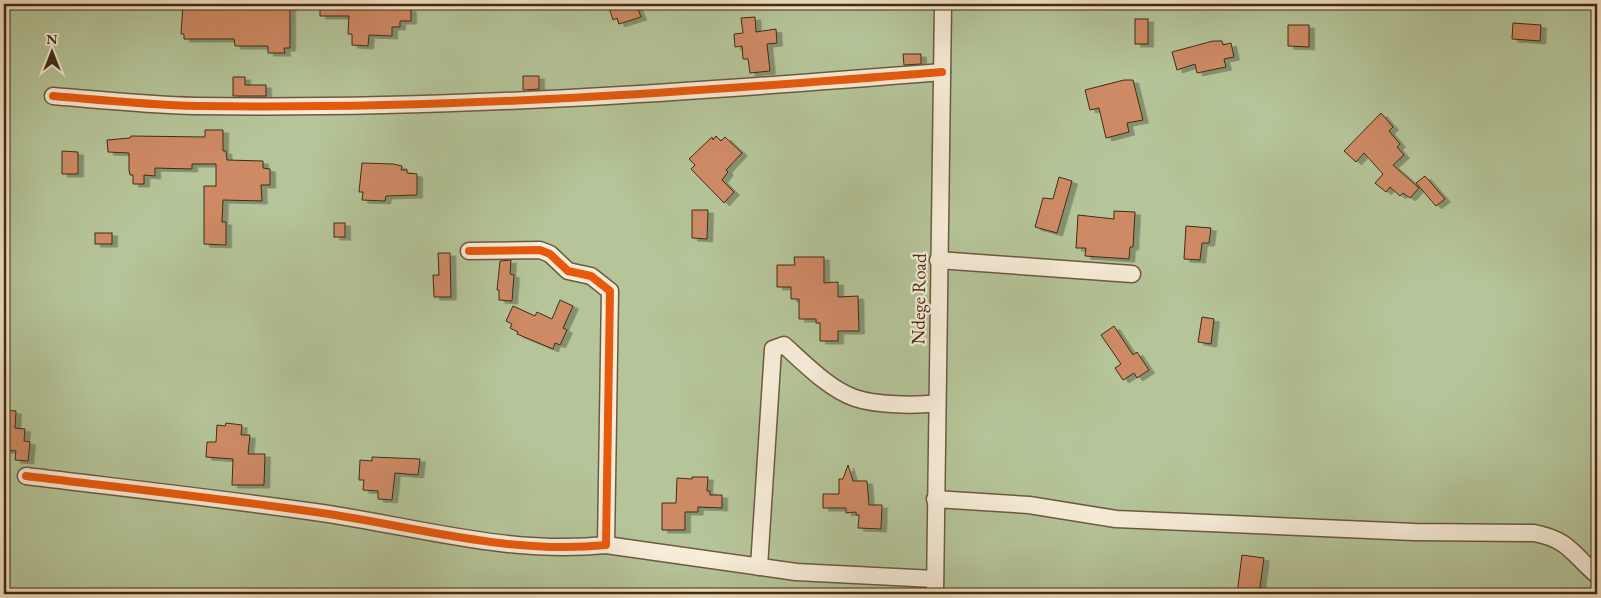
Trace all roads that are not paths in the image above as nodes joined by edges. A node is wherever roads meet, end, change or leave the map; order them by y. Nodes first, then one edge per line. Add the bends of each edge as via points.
1 (943, 4) edge
2 (942, 72) junction
3 (53, 96) dead end
4 (469, 251) dead end
5 (938, 260) junction
6 (1132, 274) dead end
7 (936, 403) junction
8 (26, 476) dead end
9 (935, 499) junction
10 (606, 545) junction
11 (759, 567) junction
12 (1597, 575) edge
13 (935, 586) edge

1 - 2 street, Ndege Road
2 - 3 street via 657,94 350,105 193,106
2 - 5 street, Ndege Road
4 - 10 street via 540,250 550,254 568,271 591,276 610,291
5 - 6 street
5 - 7 street, Ndege Road
7 - 9 street, Ndege Road
7 - 11 street via 918,406 855,398 817,376 784,345 773,349
8 - 10 street via 323,514 495,544
9 - 12 street via 1029,505 1116,519 1534,534 1551,536 1563,542
9 - 13 street, Ndege Road
10 - 11 street
11 - 13 street

